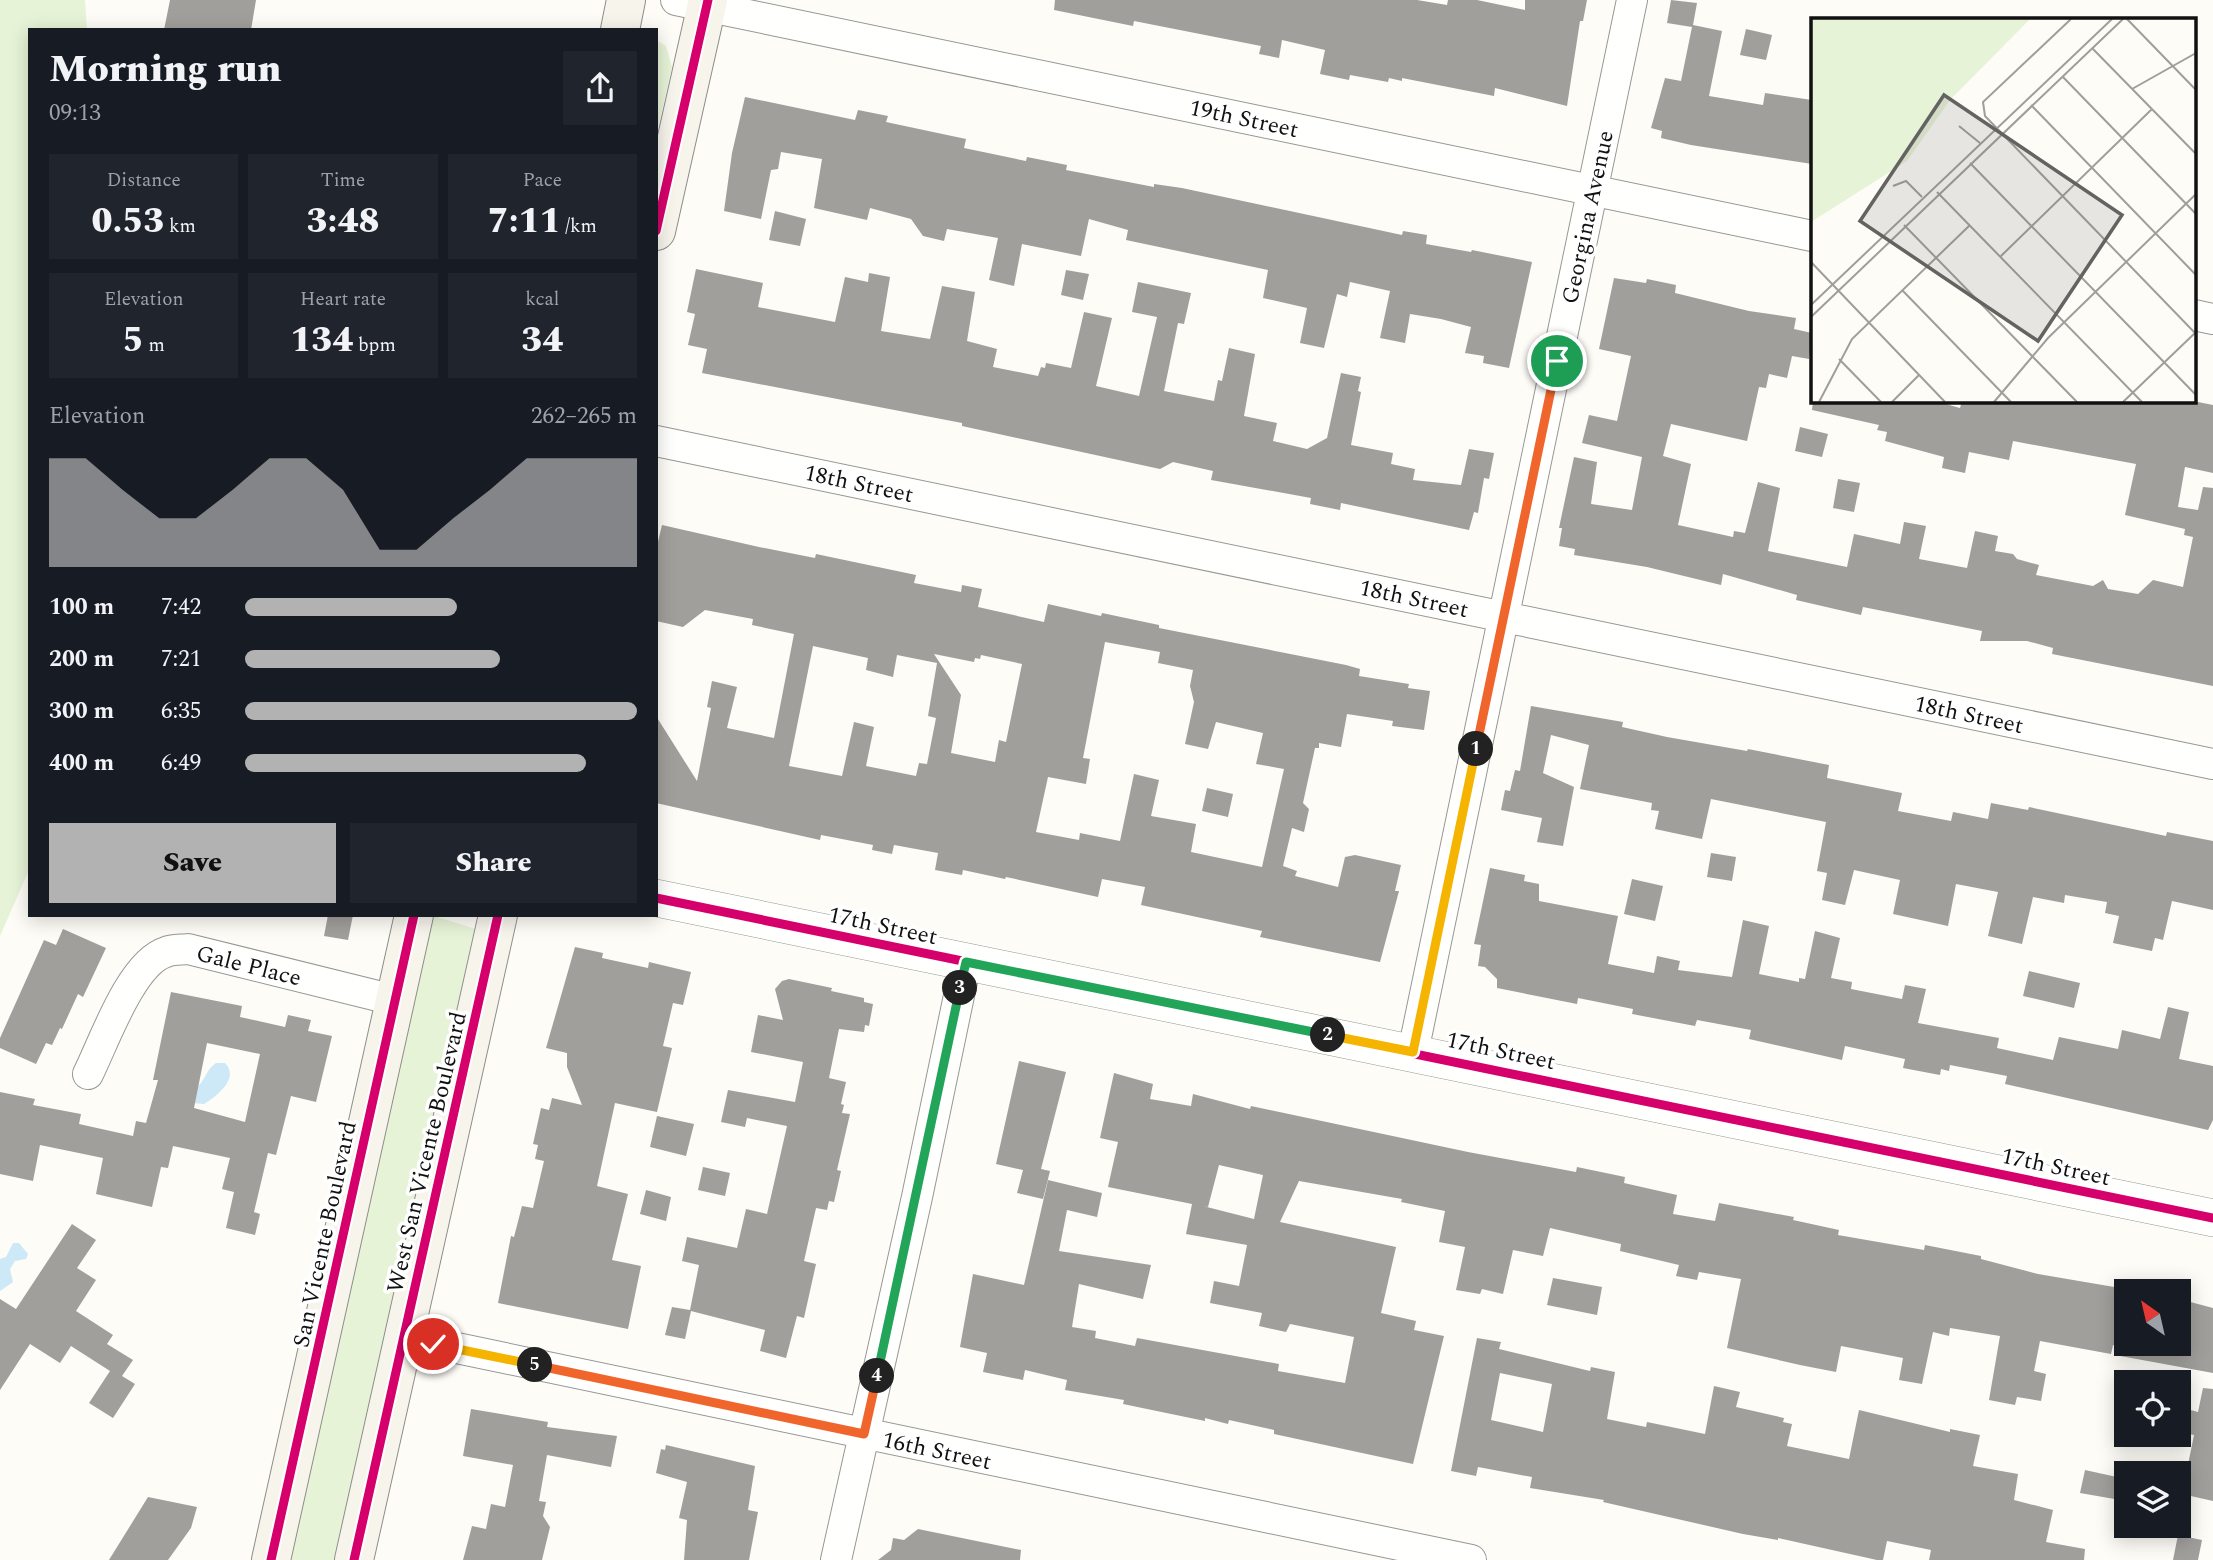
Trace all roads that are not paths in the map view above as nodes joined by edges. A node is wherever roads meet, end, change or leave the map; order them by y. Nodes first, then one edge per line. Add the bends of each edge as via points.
1 (626, 0) edge
2 (1632, 0) edge
3 (697, 2) edge
4 (620, 28) edge
5 (1592, 190) junction
6 (658, 220) edge
7 (1811, 236) edge
8 (658, 441) edge
9 (1504, 617) junction
10 (2213, 764) edge
11 (658, 898) edge
12 (414, 917) edge
13 (498, 917) edge
14 (966, 962) junction
15 (394, 1000) junction
16 (1413, 1052) junction
17 (88, 1074) dead end
18 (2213, 1219) edge
19 (404, 1337) junction
20 (864, 1434) junction
21 (271, 1560) edge
22 (354, 1560) edge
23 (836, 1560) edge
24 (1471, 1560) edge

1 - 4 main road
2 - 5 street, Georgina Avenue
3 - 5 street, 19th Street
3 - 6 main road
5 - 7 street, 19th Street
5 - 9 street, Georgina Avenue
8 - 9 street, 18th Street
9 - 10 street, 18th Street
9 - 16 street, Georgina Avenue
11 - 14 street, 17th Street
12 - 15 main road, San Vicente Boulevard
13 - 19 main road, West San Vicente Boulevard
14 - 16 street, 17th Street
14 - 20 street
15 - 17 street, Gale Place via 188,949 165,952 135,979
15 - 21 main road, San Vicente Boulevard
16 - 18 street, 17th Street
19 - 20 street, 16th Street
19 - 22 main road, West San Vicente Boulevard
20 - 23 street
20 - 24 street, 16th Street

